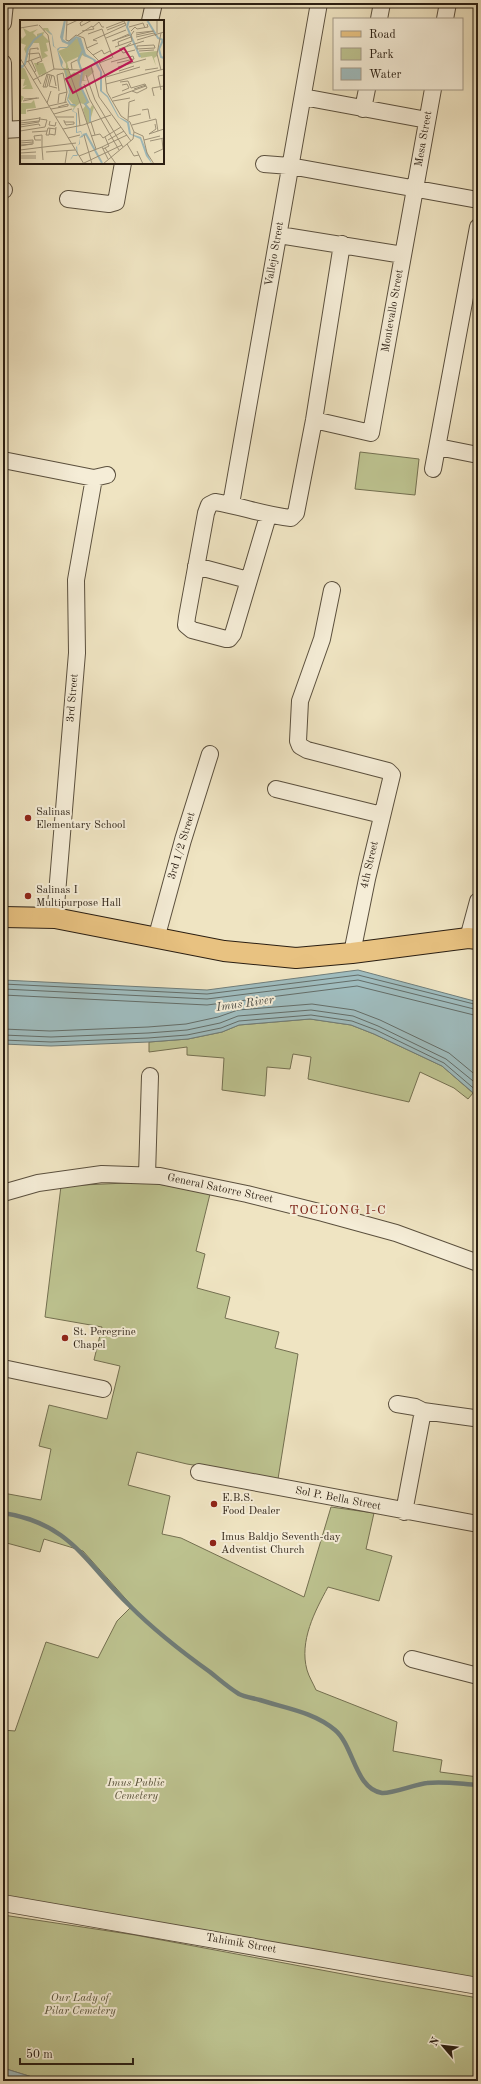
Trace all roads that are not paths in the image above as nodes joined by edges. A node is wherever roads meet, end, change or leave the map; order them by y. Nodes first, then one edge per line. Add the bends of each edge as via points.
1 (5, 3) edge
2 (154, 3) edge
3 (319, 3) edge
4 (382, 3) edge
5 (448, 3) edge
6 (379, 18) edge
7 (445, 18) edge
8 (150, 20) edge
9 (3, 23) edge
10 (3, 62) edge
11 (367, 90) edge
12 (433, 90) edge
13 (302, 97) junction
14 (363, 109) junction
15 (427, 120) junction
16 (20, 129) edge
17 (3, 130) edge
18 (123, 164) edge
19 (264, 164) dead end
20 (290, 166) junction
21 (415, 189) junction
22 (68, 199) dead end
23 (478, 200) edge
24 (478, 227) edge
25 (279, 235) junction
26 (342, 244) junction
27 (403, 255) junction
28 (314, 420) junction
29 (438, 447) junction
30 (478, 454) edge
31 (3, 460) edge
32 (433, 469) dead end
33 (231, 504) junction
34 (268, 516) junction
35 (196, 566) junction
36 (248, 580) junction
37 (332, 590) dead end
38 (210, 754) dead end
39 (276, 789) dead end
40 (382, 815) junction
41 (478, 900) edge
42 (3, 917) edge
43 (55, 918) junction
44 (473, 938) edge
45 (156, 939) junction
46 (352, 954) junction
47 (150, 1076) dead end
48 (147, 1175) junction
49 (3, 1193) edge
50 (478, 1263) edge
51 (3, 1368) edge
52 (103, 1390) dead end
53 (396, 1404) dead end
54 (424, 1411) junction
55 (474, 1418) dead end
56 (199, 1472) dead end
57 (404, 1512) junction
58 (478, 1524) edge
59 (412, 1659) dead end
60 (478, 1676) edge
61 (3, 1903) edge
62 (478, 1986) edge

1 - 9 street
2 - 8 street
3 - 13 street, Vallejo Street
4 - 6 street
5 - 7 street
10 - 17 street
11 - 14 street
12 - 15 street, Mesa Street
13 - 14 street
13 - 20 street, Vallejo Street
14 - 15 street
15 - 21 street, Mesa Street
16 - 17 street
18 - 22 street via 116,202 110,204
19 - 20 street
20 - 21 street
20 - 25 street, Vallejo Street
21 - 23 street
21 - 27 street, Montevallo Street
24 - 29 street
25 - 26 street
25 - 33 street, Vallejo Street
26 - 27 street
26 - 28 street
27 - 28 street, Montevallo Street via 371,432
28 - 34 street via 296,514 291,518
29 - 30 street
29 - 32 street
31 - 43 street, 3rd Street via 100,476 76,580 77,653
33 - 34 street
33 - 35 street via 215,502 209,505
34 - 36 street
35 - 36 street
35 - 36 street via 186,622 189,628 195,631 231,638
37 - 40 street, 4th Street via 322,639 300,701 298,741 300,746 307,750 391,772
38 - 45 street, 3rd 1/2 Street
39 - 40 street
40 - 46 street, 4th Street
41 - 44 street
42 - 43 main road
43 - 45 main road
44 - 46 main road
45 - 46 main road via 224,952 296,958
47 - 48 street
48 - 49 street, General Satorre Street via 102,1174 38,1183
48 - 50 street, General Satorre Street via 247,1194 319,1212 396,1233
51 - 52 street
53 - 54 street
54 - 55 street
54 - 57 street
56 - 57 street, Sol P. Bella Street
57 - 58 street, Sol P. Bella Street
59 - 60 street
61 - 62 street, Tahimik Street

